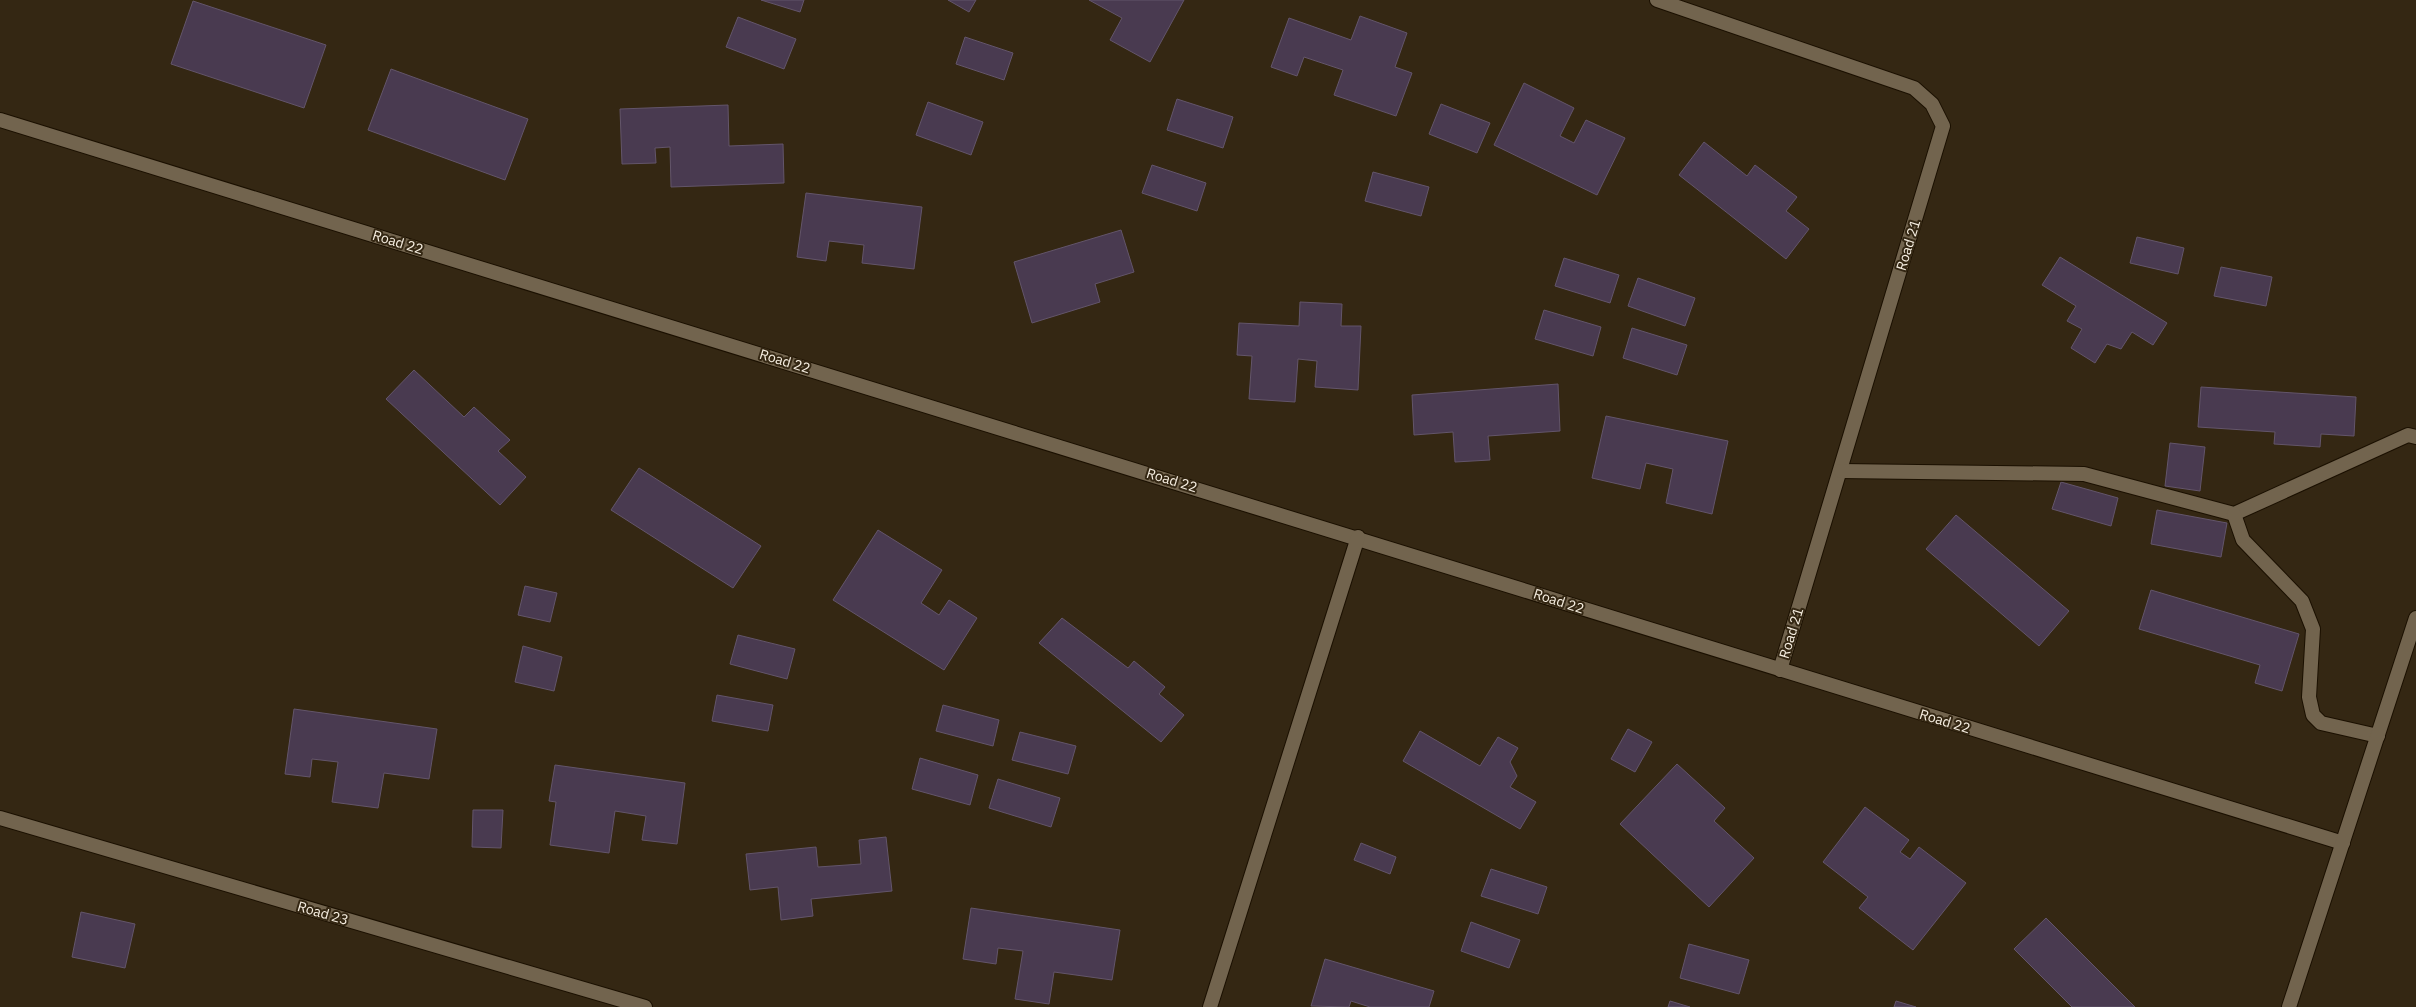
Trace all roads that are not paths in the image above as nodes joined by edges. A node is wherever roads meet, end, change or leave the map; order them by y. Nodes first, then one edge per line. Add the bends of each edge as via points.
1 (1657, 0) edge
2 (0, 120) edge
3 (2416, 437) edge
4 (1841, 470) junction
5 (2234, 514) junction
6 (1358, 537) junction
7 (2416, 618) edge
8 (1780, 670) junction
9 (2378, 736) junction
10 (0, 818) edge
11 (2343, 843) junction
12 (645, 1007) edge
13 (1210, 1007) edge
14 (2289, 1007) edge

1 - 4 street, Road 21 via 1914,88 1932,104 1944,126
2 - 6 street, Road 22
3 - 5 street via 2408,435
4 - 5 street via 2084,474
4 - 8 street, Road 21
5 - 9 street via 2243,540 2302,601 2312,628 2309,697 2313,715 2321,723
6 - 8 street, Road 22
6 - 13 street
7 - 9 street
8 - 11 street, Road 22
9 - 11 street
10 - 12 street, Road 23
11 - 14 street

